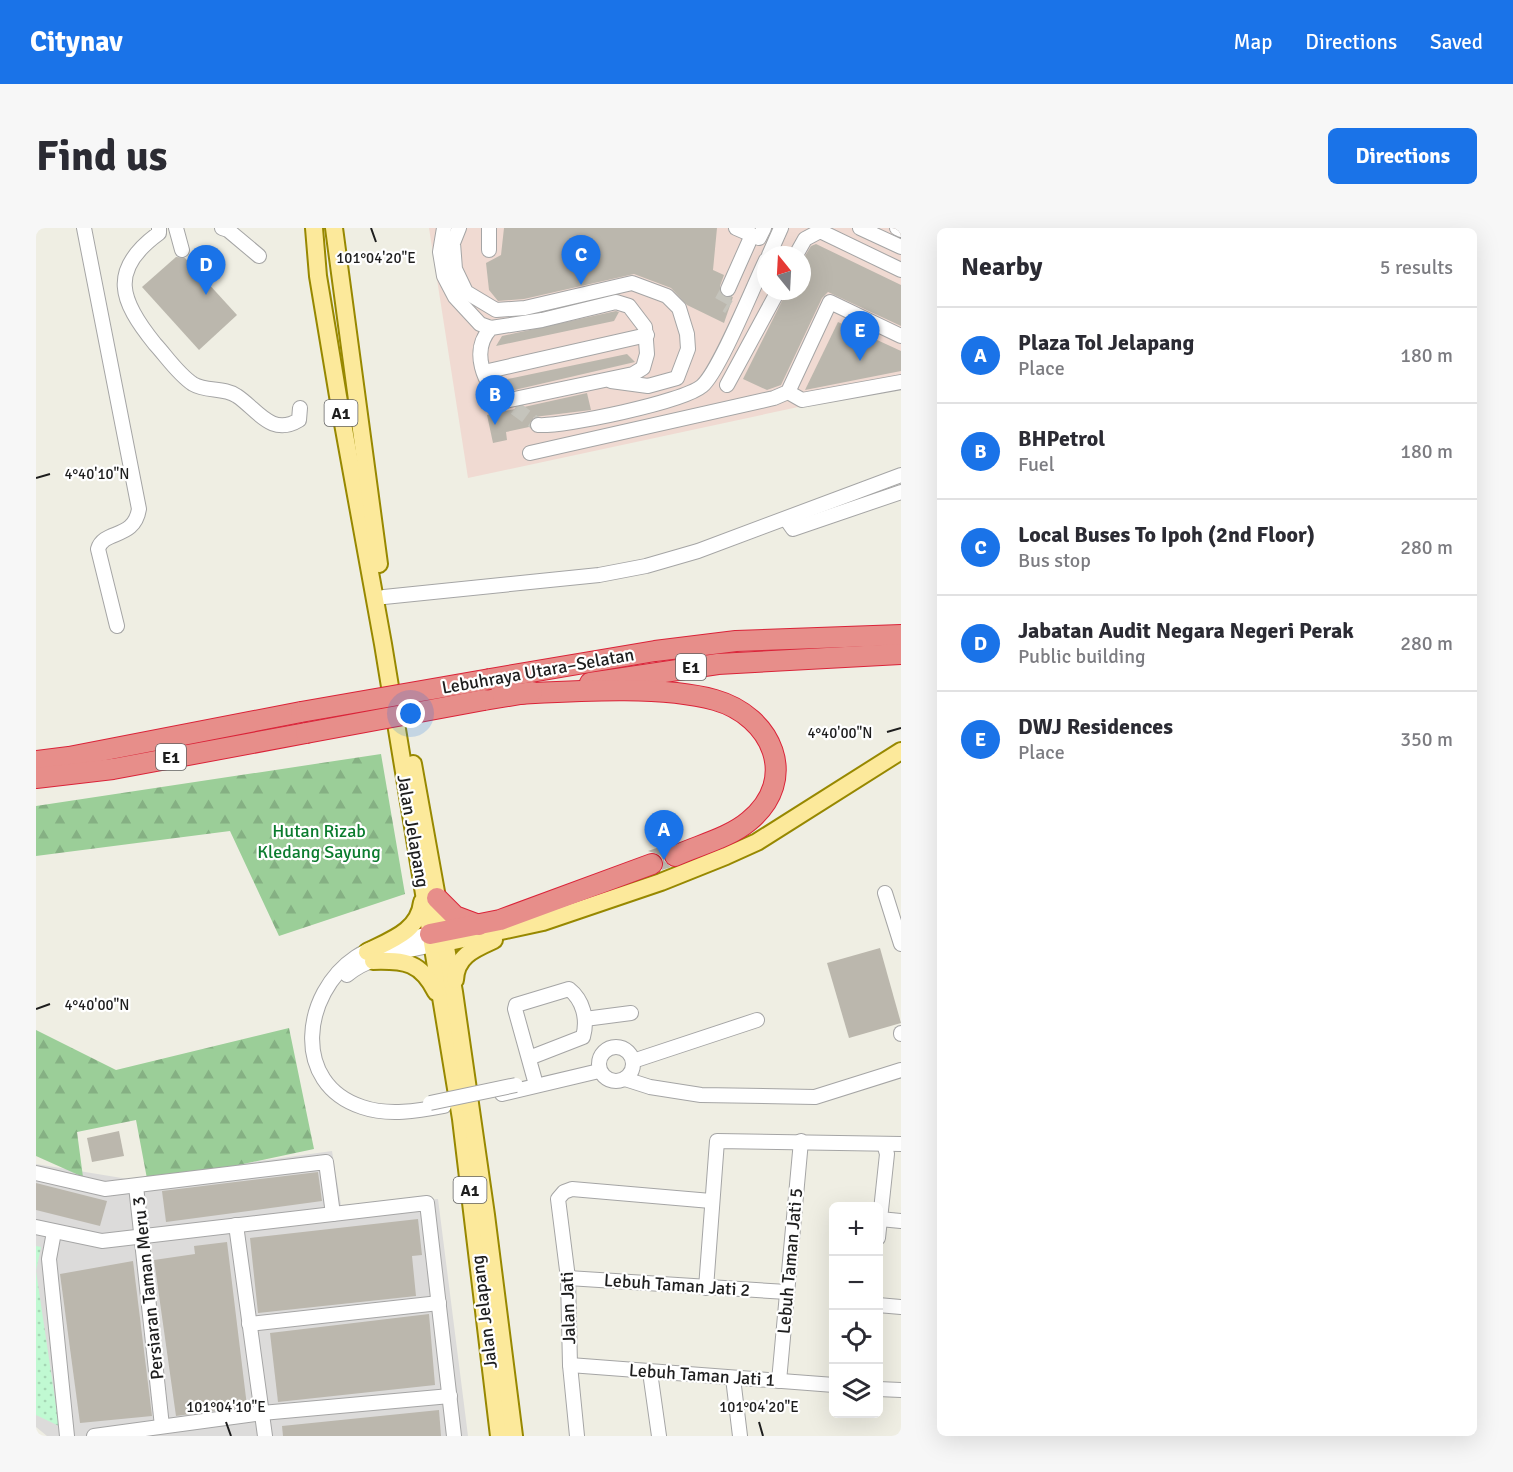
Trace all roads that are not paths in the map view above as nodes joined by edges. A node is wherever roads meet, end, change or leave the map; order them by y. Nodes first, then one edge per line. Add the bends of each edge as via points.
1 (84, 228) edge
2 (174, 228) edge
3 (222, 228) edge
4 (314, 228) edge
5 (334, 228) edge
6 (444, 228) edge
7 (459, 228) edge
8 (489, 228) edge
9 (736, 228) edge
10 (781, 228) edge
11 (860, 228) edge
12 (897, 228) edge
13 (901, 230) edge
14 (159, 231) edge
15 (758, 231) edge
16 (885, 233) edge
17 (773, 246) edge
18 (801, 246) edge
19 (901, 247) edge
20 (182, 250) dead end
21 (489, 250) dead end
22 (259, 256) dead end
23 (901, 270) edge
24 (757, 275) edge
25 (728, 288) tunnel mouth
26 (773, 300) edge
27 (491, 328) junction
28 (647, 335) junction
29 (901, 336) edge
30 (484, 372) junction
31 (613, 382) junction
32 (901, 382) edge
33 (727, 385) dead end
34 (788, 392) junction
35 (300, 408) dead end
36 (625, 410) junction
37 (538, 425) tunnel mouth
38 (530, 453) dead end
39 (901, 475) edge
40 (901, 492) edge
41 (786, 519) junction
42 (384, 597) junction
43 (117, 626) dead end
44 (901, 635) edge
45 (901, 654) edge
46 (518, 694) junction
47 (901, 751) edge
48 (36, 761) edge
49 (36, 778) edge
50 (675, 856) dead end
51 (652, 864) dead end
52 (885, 893) dead end
53 (430, 895) junction
54 (479, 925) junction
55 (516, 929) junction
56 (437, 939) junction
57 (901, 944) edge
58 (370, 956) junction
59 (447, 997) junction
60 (631, 1013) dead end
61 (585, 1019) junction
62 (758, 1020) dead end
63 (529, 1058) junction
64 (633, 1061) junction
65 (599, 1067) junction
66 (901, 1070) edge
67 (625, 1079) junction
68 (535, 1081) junction
69 (801, 1142) junction
70 (884, 1144) junction
71 (901, 1144) edge
72 (36, 1173) edge
73 (136, 1186) junction
74 (711, 1201) junction
75 (882, 1202) edge
76 (333, 1214) junction
77 (883, 1219) edge
78 (901, 1221) edge
79 (236, 1225) junction
80 (36, 1227) edge
81 (54, 1232) junction
82 (142, 1237) junction
83 (568, 1278) junction
84 (706, 1288) junction
85 (787, 1292) junction
86 (439, 1303) junction
87 (883, 1305) edge
88 (901, 1307) edge
89 (249, 1324) junction
90 (570, 1365) junction
91 (650, 1372) junction
92 (733, 1378) junction
93 (779, 1381) junction
94 (829, 1385) edge
95 (883, 1389) edge
96 (901, 1390) edge
97 (450, 1396) junction
98 (262, 1413) junction
99 (162, 1426) junction
100 (67, 1436) edge
101 (94, 1436) edge
102 (265, 1436) edge
103 (454, 1436) edge
104 (499, 1436) edge
105 (514, 1436) edge
106 (577, 1436) edge
107 (659, 1436) edge
108 (740, 1436) edge

1 - 43 street via 139,509 137,520 128,530 102,541 98,549
2 - 14 street
2 - 20 street
3 - 22 street
4 - 53 main road, Jalan Jelapang / A1 via 338,396
5 - 42 main road, Jalan Jelapang / A1
6 - 27 street via 440,252 444,276 454,297 480,324
7 - 31 street via 453,243 455,269 466,292 496,310 525,308 632,283 667,296 679,308 688,349 677,378 648,386
8 - 21 street
9 - 15 street
10 - 17 street
11 - 16 street
12 - 13 street
14 - 35 street via 130,261 123,278 125,296 141,327 194,385 236,395 262,419 274,424 299,420
15 - 25 street
16 - 19 street
18 - 23 street via 805,239 820,231
24 - 36 street via 735,310 702,386 687,394
26 - 33 street
27 - 28 street via 616,302 637,314
27 - 30 street via 479,351
28 - 30 street
28 - 31 street via 642,368
29 - 34 street via 830,302
30 - 31 street via 490,388 510,404
31 - 36 street
32 - 34 street via 802,400
34 - 38 street
36 - 37 street via 553,426
39 - 41 street
40 - 41 street via 793,529
41 - 42 street via 698,551 599,575
42 - 53 main road, Jalan Jelapang / A1
44 - 48 highway, Lebuhraya Utara–Selatan / E1, bridge via 716,643 655,651
45 - 46 highway, Lebuhraya Utara–Selatan / E1 via 718,664
46 - 49 highway, Lebuhraya Utara–Selatan / E1, bridge via 113,769
46 - 50 highway via 590,691 687,695 716,700 739,710 760,727 775,757 775,781 769,798 759,813 731,833
47 - 55 main road via 757,842 609,900
51 - 54 highway
52 - 57 street
53 - 54 highway via 455,916
53 - 56 main road, Jalan Jelapang / A1
53 - 58 main road via 415,924
54 - 56 highway
55 - 56 main road
55 - 59 main road via 464,956 457,964
56 - 58 street
56 - 59 main road, Jalan Jelapang / A1
58 - 59 main road via 415,966
58 - 65 street via 358,955 334,976 315,1011 315,1060 324,1078 344,1099 363,1107 396,1112 476,1099
58 - 68 street, bridge via 339,982 321,1011 316,1031 321,1059 334,1082 360,1101 385,1106 430,1103
59 - 104 main road, Jalan Jelapang / A1
59 - 105 main road, Jalan Jelapang / A1 via 486,1215
60 - 61 street
61 - 63 street via 583,1037
61 - 63 street via 579,997 569,989 516,1005
62 - 64 street
63 - 68 street
64 - 65 street via 617,1047 602,1053
64 - 67 street via 632,1071
65 - 67 street via 610,1081
65 - 68 street
66 - 67 street via 815,1097 701,1095
69 - 70 street
69 - 74 street via 722,1139 715,1147
69 - 85 street, Lebuh Taman Jati 5
70 - 71 street
70 - 75 street via 887,1154
72 - 73 street via 96,1189
73 - 76 street via 326,1162
73 - 82 street, Persiaran Taman Meru 3
74 - 83 street, Jalan Jati via 572,1189 564,1192 558,1199
74 - 84 street
76 - 79 street
76 - 86 street via 427,1203
77 - 78 street
79 - 82 street
79 - 89 street
80 - 81 street
81 - 82 street via 95,1241
81 - 100 street via 49,1259
82 - 99 street, Persiaran Taman Meru 3
83 - 84 street, Lebuh Taman Jati 2
83 - 90 street, Jalan Jati
84 - 85 street, Lebuh Taman Jati 2
85 - 93 street, Lebuh Taman Jati 5
86 - 89 street
86 - 97 street
87 - 88 street
89 - 98 street
90 - 91 street, Lebuh Taman Jati 1
90 - 106 street, Jalan Jati
91 - 92 street, Lebuh Taman Jati 1
91 - 107 street
92 - 93 street, Lebuh Taman Jati 1
92 - 108 street
93 - 94 street, Lebuh Taman Jati 1
95 - 96 street
97 - 98 street
97 - 103 street
98 - 99 street
98 - 102 street
99 - 101 street

